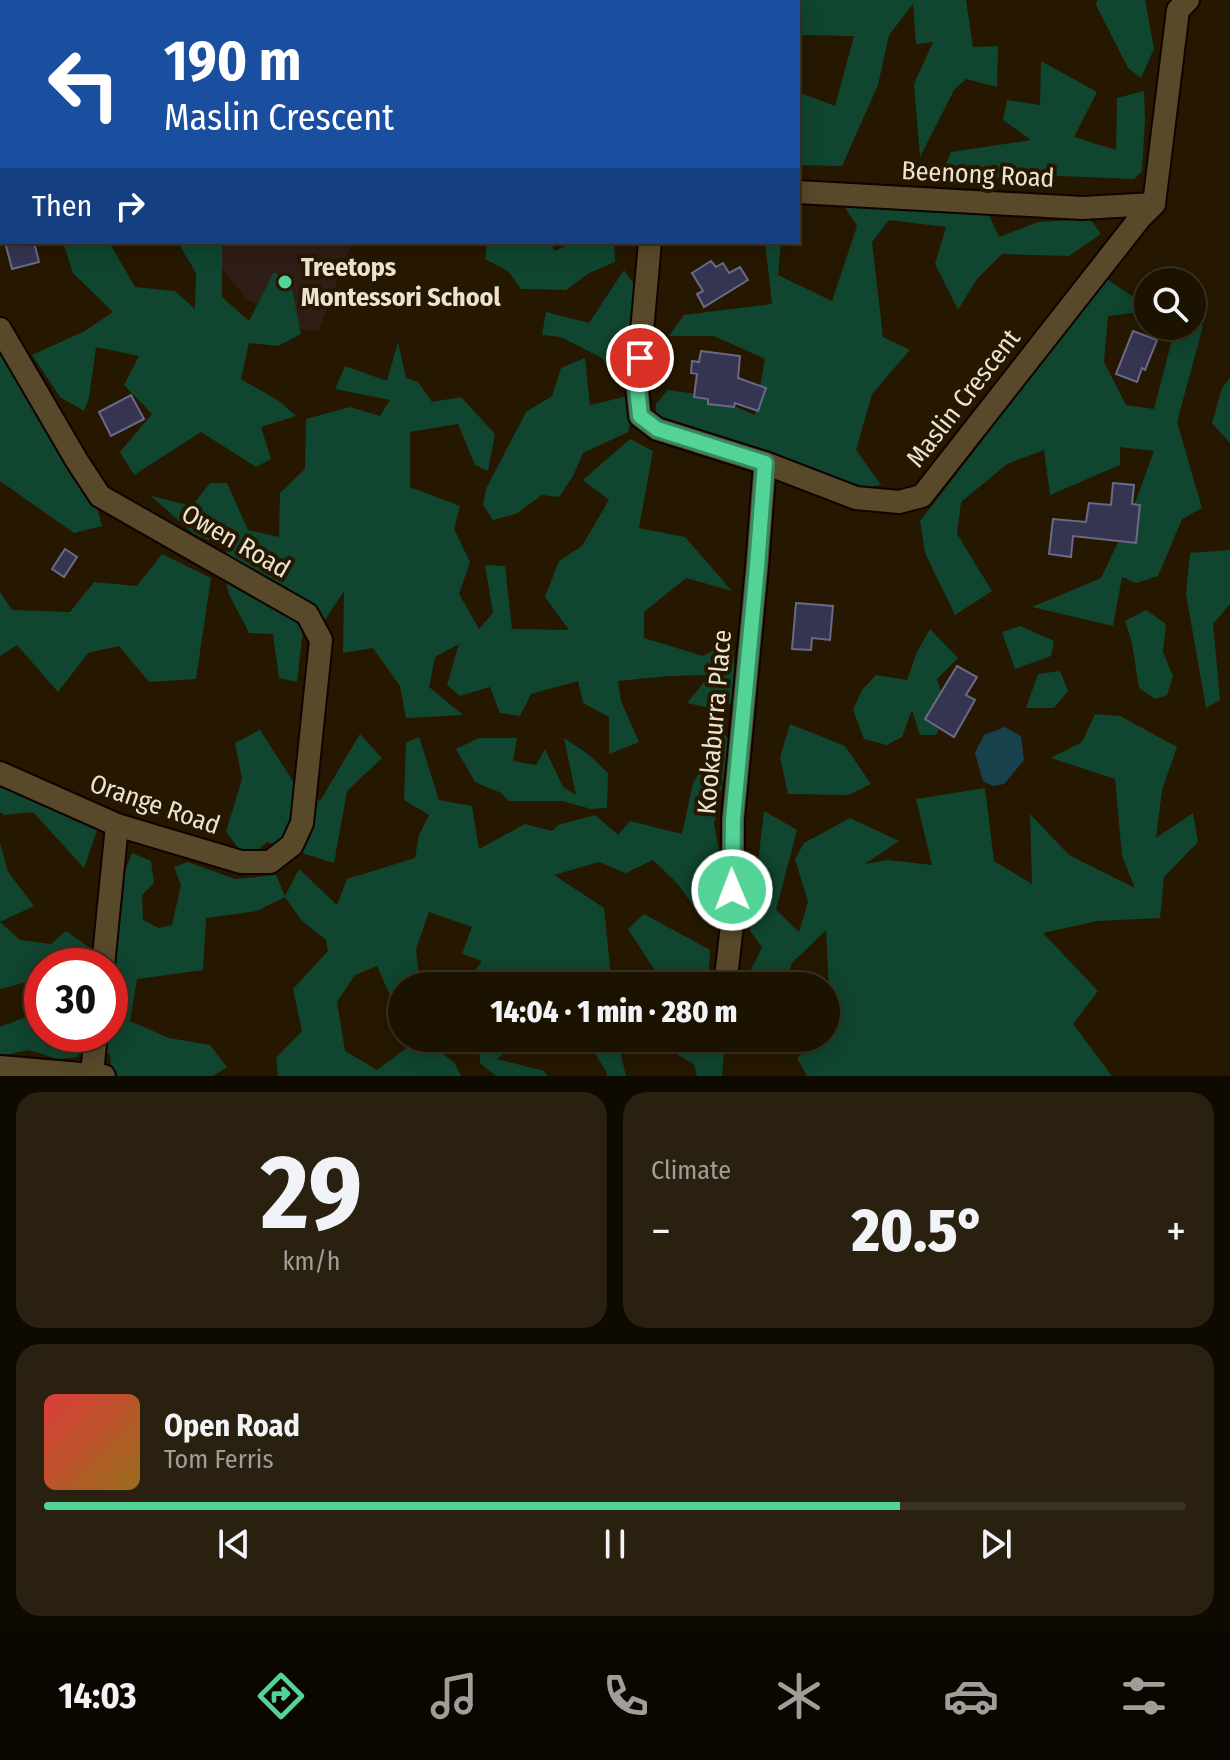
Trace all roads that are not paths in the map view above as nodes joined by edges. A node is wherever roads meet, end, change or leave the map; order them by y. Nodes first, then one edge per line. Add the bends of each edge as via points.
1 (1188, 0) edge
2 (800, 192) edge
3 (1154, 204) junction
4 (650, 244) edge
5 (0, 329) edge
6 (765, 463) junction
7 (0, 773) edge
8 (117, 825) junction
9 (292, 845) joint
10 (105, 948) edge
11 (727, 972) edge
12 (97, 1052) edge
13 (0, 1067) edge
14 (98, 1075) edge

1 - 3 street via 1178,10
2 - 3 street, Beenong Road via 1082,208
3 - 6 street, Maslin Crescent via 922,496 899,502 856,498
4 - 6 street, Maslin Crescent via 637,387 640,416 657,429
5 - 9 street, Owen Road via 100,496 307,614 321,640 302,823
6 - 11 street, Kookaburra Place via 733,819 733,916
7 - 8 street, Orange Road
8 - 9 street, Orange Road via 241,862 270,862
8 - 10 street
12 - 14 street
13 - 14 street

